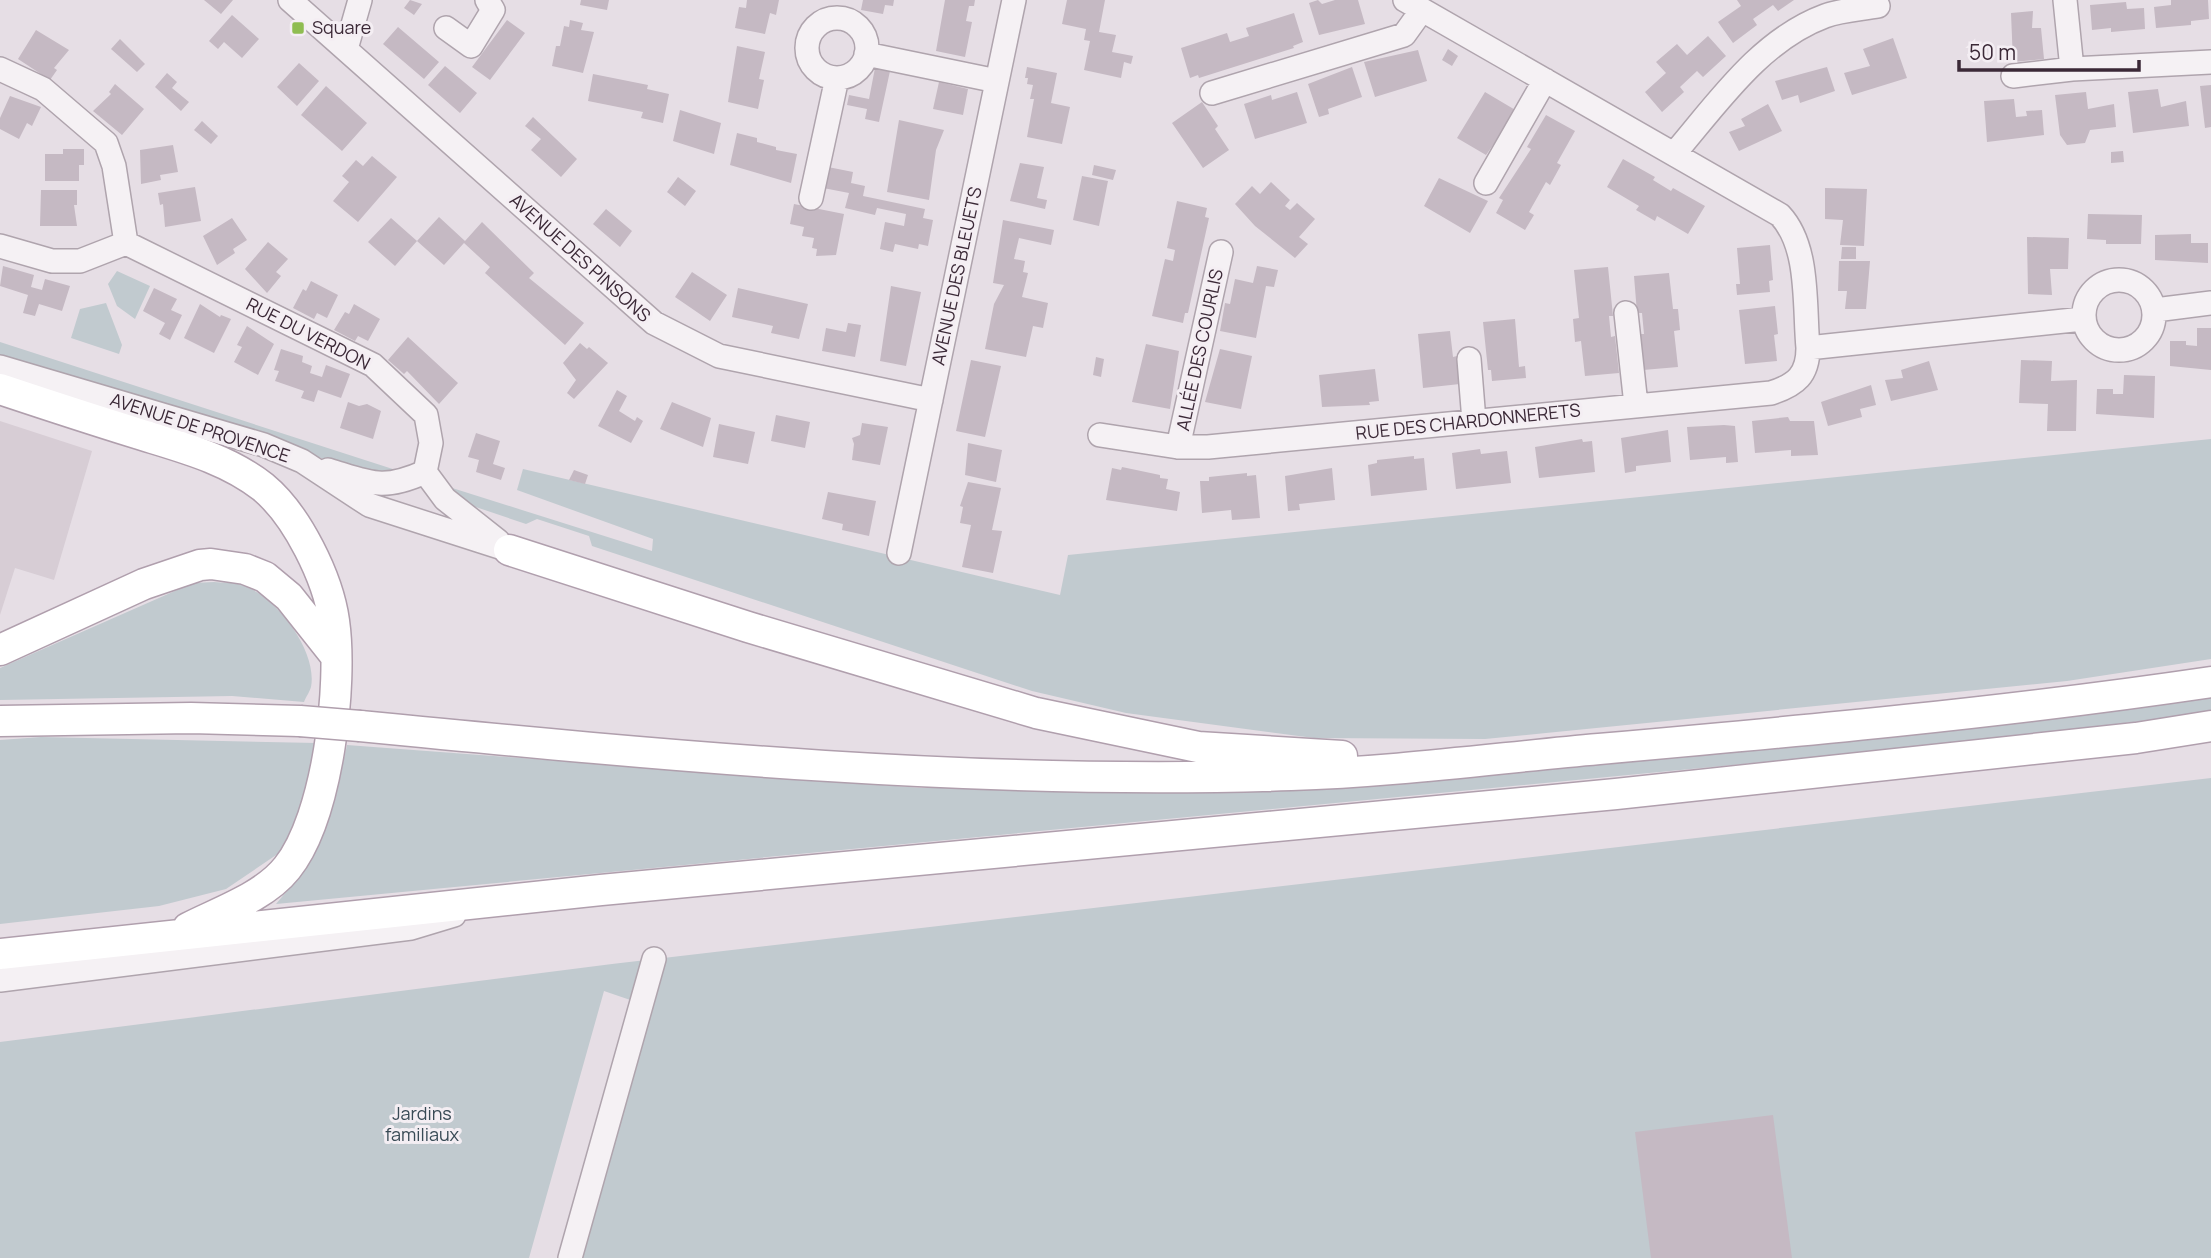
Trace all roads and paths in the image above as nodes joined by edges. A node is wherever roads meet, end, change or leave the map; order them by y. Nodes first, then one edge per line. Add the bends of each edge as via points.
1 (290, 0) edge
2 (360, 0) edge
3 (487, 0) edge
4 (1014, 0) edge
5 (2065, 0) edge
6 (1413, 5) edge
7 (1878, 6) dead end
8 (851, 10) edge
9 (446, 28) dead end
10 (346, 49) junction
11 (866, 54) junction
12 (2211, 62) edge
13 (0, 69) edge
14 (2072, 69) junction
15 (2013, 76) dead end
16 (837, 78) junction
17 (1545, 80) junction
18 (997, 81) junction
19 (1212, 93) dead end
20 (1674, 154) junction
21 (1486, 183) dead end
22 (811, 198) dead end
23 (126, 243) junction
24 (0, 246) edge
25 (1221, 252) dead end
26 (2211, 303) edge
27 (2155, 310) junction
28 (1626, 313) dead end
29 (2083, 319) junction
30 (1808, 348) junction
31 (1469, 359) dead end
32 (0, 366) edge
33 (41, 379) junction
34 (0, 387) edge
35 (931, 400) junction
36 (1636, 405) junction
37 (1474, 421) junction
38 (1100, 435) dead end
39 (1178, 447) junction
40 (302, 461) junction
41 (425, 472) junction
42 (509, 550) junction
43 (899, 553) dead end
44 (0, 650) edge
45 (335, 655) junction
46 (2211, 682) edge
47 (0, 721) edge
48 (2211, 726) edge
49 (1444, 763) junction
50 (508, 900) junction
51 (171, 937) junction
52 (0, 954) edge
53 (654, 959) dead end
54 (0, 980) edge
55 (570, 1258) edge

1 - 10 street, AVENUE DES PINSONS
2 - 10 street
3 - 9 street via 494,10 471,46
4 - 18 street, AVENUE DES BLEUETS
5 - 14 street
6 - 17 street, RUE DES CHARDONNERETS
6 - 19 street via 1404,35
7 - 20 street via 1825,16 1779,42 1728,89
8 - 11 street via 863,34
8 - 16 street via 821,22 806,46 818,72
10 - 35 street, AVENUE DES PINSONS via 654,323 719,356
11 - 16 street via 856,71
11 - 18 street
12 - 14 street
13 - 23 street via 43,89 106,143
14 - 15 street
16 - 22 street
17 - 20 street, RUE DES CHARDONNERETS
17 - 21 street
18 - 35 street, AVENUE DES BLEUETS
20 - 30 street, RUE DES CHARDONNERETS via 1780,215 1793,229
23 - 24 street via 80,261 52,261
23 - 41 street, RUE DU VERDON via 373,365 426,415 431,443
25 - 39 street, ALLÉE DES COURLIS
26 - 27 street
27 - 29 street via 2149,296 2122,281 2094,291 2085,303
27 - 29 street via 2154,327 2146,338 2114,349 2092,338
28 - 36 street
29 - 30 street
30 - 36 street, RUE DES CHARDONNERETS via 1808,364 1801,378 1787,388
31 - 37 street
32 - 33 street, AVENUE DE PROVENCE
33 - 34 street
33 - 40 street, AVENUE DE PROVENCE via 229,433
34 - 45 main road via 220,460 264,488 313,555 334,621
35 - 43 street, AVENUE DES BLEUETS
36 - 37 street, RUE DES CHARDONNERETS
37 - 39 street, RUE DES CHARDONNERETS
38 - 39 street, RUE DES CHARDONNERETS
40 - 41 street via 380,485 399,484
40 - 42 street, AVENUE DE PROVENCE via 369,505
41 - 42 street via 445,499
42 - 49 main road via 1036,713 1198,747
44 - 45 main road via 144,584 211,564 245,569 265,578 289,597
45 - 51 main road via 327,766 319,797 287,867 266,887
46 - 49 main road via 1995,712
47 - 49 main road, bridge via 300,721 700,758 961,773 1293,775
48 - 50 main road via 1616,794
50 - 51 main road
50 - 54 street via 411,928
51 - 52 main road
53 - 55 street

